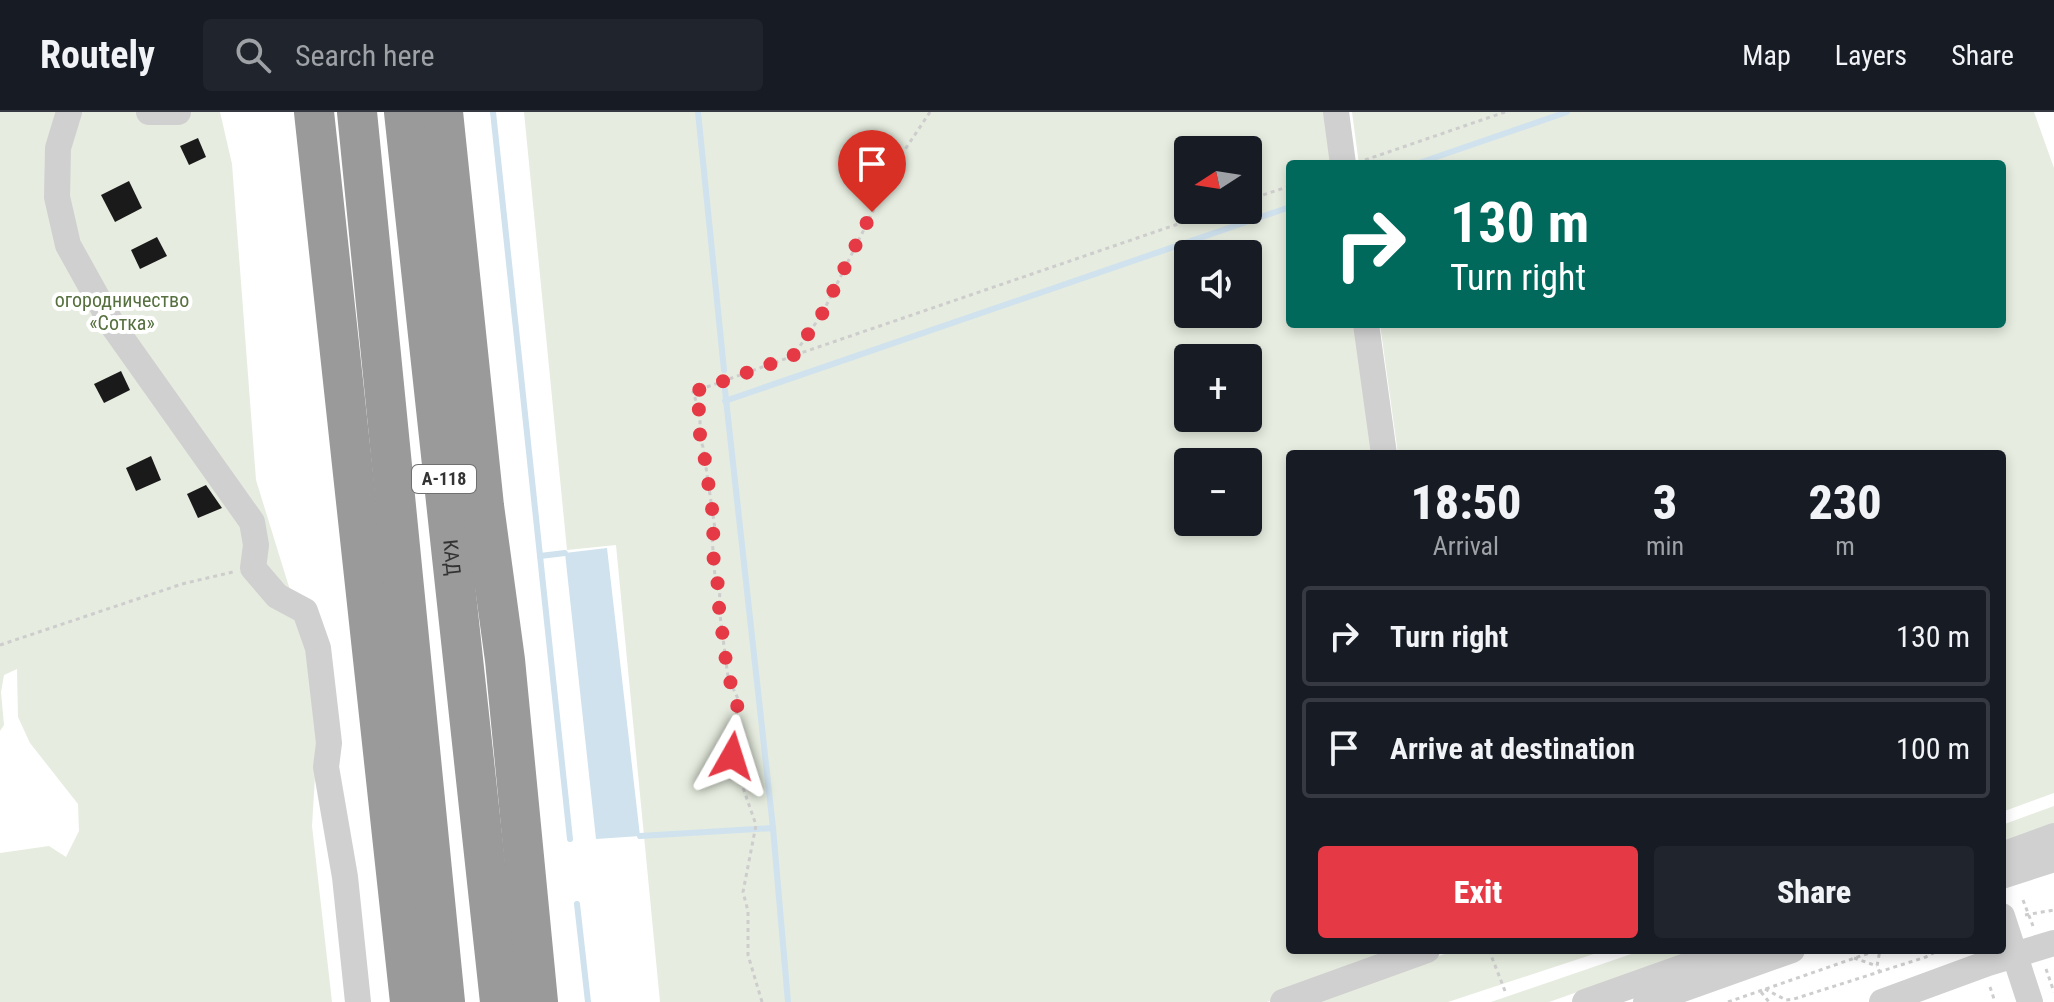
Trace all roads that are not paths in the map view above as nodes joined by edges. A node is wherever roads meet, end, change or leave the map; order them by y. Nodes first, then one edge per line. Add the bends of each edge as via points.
1 (69, 112) edge
2 (149, 112) edge
3 (178, 112) edge
4 (314, 112) edge
5 (357, 112) edge
6 (404, 112) edge
7 (443, 112) edge
8 (1336, 112) edge
9 (1342, 160) edge
10 (1367, 328) edge
11 (1383, 450) edge
12 (484, 506) junction
13 (2054, 836) edge
14 (484, 846) junction
15 (2006, 854) edge
16 (2054, 859) edge
17 (2006, 875) edge
18 (2016, 917) edge
19 (2048, 950) edge
20 (1416, 954) edge
21 (1720, 954) edge
22 (1781, 954) edge
23 (2015, 955) junction
24 (358, 1002) edge
25 (410, 1002) edge
26 (445, 1002) edge
27 (500, 1002) edge
28 (538, 1002) edge
29 (1283, 1002) edge
30 (1585, 1002) edge
31 (1646, 1002) edge
32 (1882, 1002) edge
33 (2030, 1002) edge

1 - 24 street via 58,148 57,197 68,245 113,326 252,522 253,568 277,596 305,611 318,648 329,743 326,767
2 - 3 street
4 - 25 highway
5 - 26 highway, А-118
6 - 14 highway, КАД / А-118
7 - 12 highway
8 - 9 street
10 - 11 street
12 - 14 highway
12 - 28 highway via 505,660
13 - 15 street
14 - 27 highway, КАД / А-118
16 - 17 street
18 - 23 street
19 - 23 street
20 - 29 street
21 - 30 street
22 - 31 street
23 - 32 street
23 - 33 street

